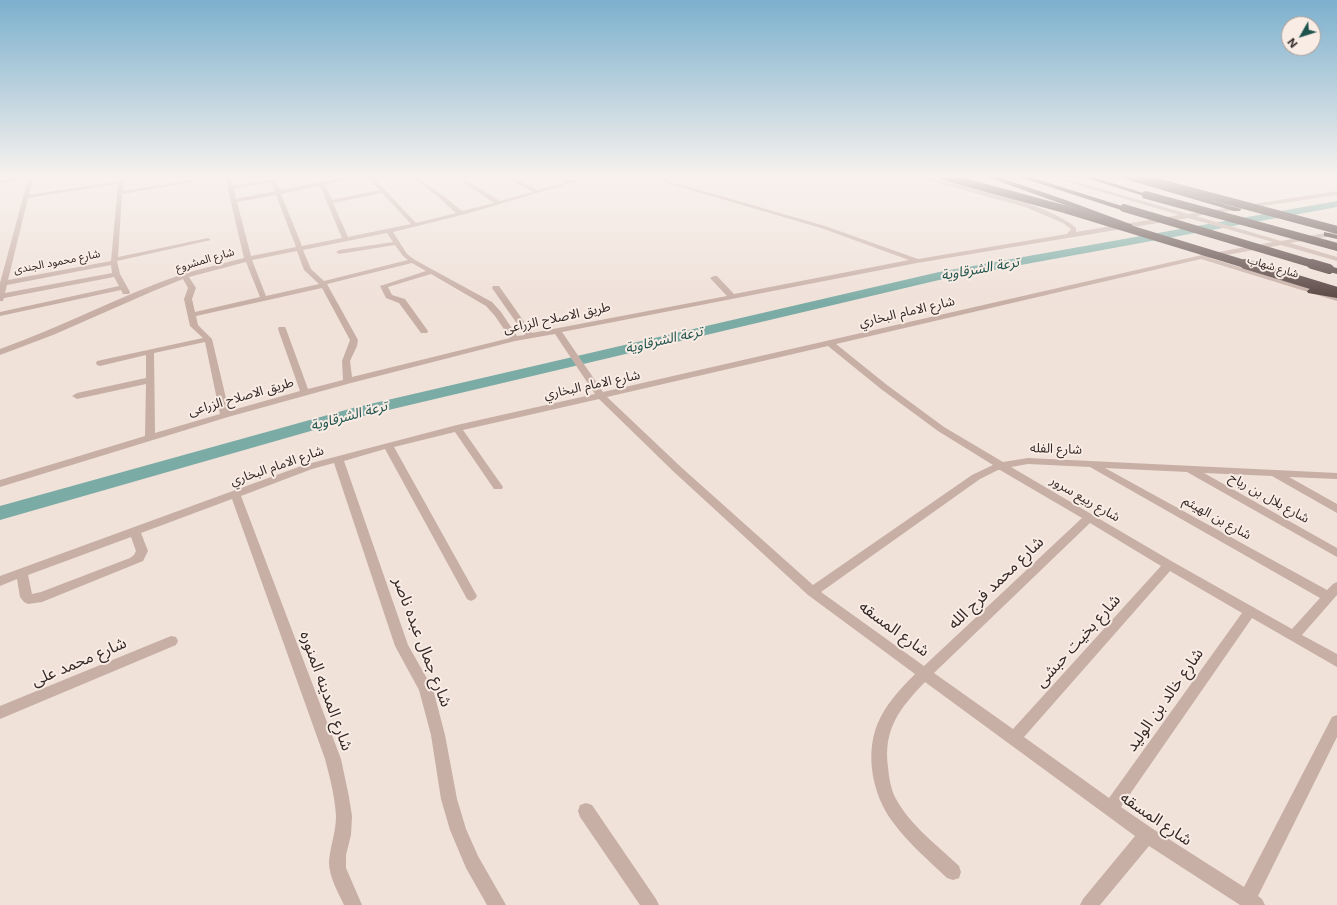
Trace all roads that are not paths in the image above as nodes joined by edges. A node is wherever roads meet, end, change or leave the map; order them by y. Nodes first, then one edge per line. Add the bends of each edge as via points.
1 (20, 219) edge
2 (118, 219) edge
3 (239, 219) edge
4 (287, 219) edge
5 (337, 219) edge
6 (409, 219) edge
7 (437, 219) edge
8 (793, 219) edge
9 (1063, 219) edge
10 (1097, 219) edge
11 (1113, 219) edge
12 (1162, 219) edge
13 (1166, 219) edge
14 (1199, 219) edge
15 (1237, 219) edge
16 (1291, 219) edge
17 (415, 225) junction
18 (1129, 225) junction
19 (389, 231) junction
20 (1337, 232) edge
21 (1327, 234) junction
22 (1067, 237) junction
23 (1337, 237) edge
24 (346, 239) junction
25 (208, 240) dead end
26 (397, 243) junction
27 (1337, 247) edge
28 (298, 248) junction
29 (339, 252) dead end
30 (1202, 257) junction
31 (248, 259) junction
32 (1337, 259) edge
33 (114, 261) junction
34 (413, 261) junction
35 (917, 261) junction
36 (1333, 270) edge
37 (430, 272) junction
38 (116, 274) junction
39 (185, 276) junction
40 (714, 278) dead end
41 (4, 283) junction
42 (323, 284) junction
43 (123, 287) junction
44 (496, 288) dead end
45 (1312, 291) junction
46 (1337, 292) edge
47 (1337, 295) edge
48 (733, 296) junction
49 (0, 297) edge
50 (129, 298) junction
51 (264, 299) junction
52 (1337, 299) edge
53 (0, 314) edge
54 (192, 316) junction
55 (282, 329) dead end
56 (424, 331) dead end
57 (557, 331) junction
58 (530, 336) junction
59 (208, 339) junction
60 (515, 339) junction
61 (831, 344) junction
62 (0, 352) edge
63 (150, 352) junction
64 (100, 363) dead end
65 (150, 380) junction
66 (348, 381) junction
67 (597, 391) junction
68 (305, 393) junction
69 (77, 396) dead end
70 (225, 415) junction
71 (458, 428) junction
72 (150, 438) junction
73 (388, 445) junction
74 (338, 458) junction
75 (1092, 464) junction
76 (1000, 465) junction
77 (1188, 469) junction
78 (1274, 473) junction
79 (1337, 476) edge
80 (0, 484) edge
81 (498, 487) dead end
82 (235, 494) junction
83 (1337, 509) edge
84 (1089, 518) junction
85 (135, 531) junction
86 (1337, 553) edge
87 (1169, 565) junction
88 (22, 573) junction
89 (0, 581) edge
90 (1337, 587) edge
91 (812, 592) junction
92 (471, 596) dead end
93 (1328, 596) junction
94 (1250, 611) junction
95 (1293, 636) junction
96 (171, 641) dead end
97 (1337, 661) edge
98 (926, 673) junction
99 (0, 713) edge
100 (1337, 722) edge
101 (1013, 739) junction
102 (1110, 809) junction
103 (586, 811) dead end
104 (1146, 836) junction
105 (953, 872) dead end
106 (1252, 902) edge
107 (353, 905) edge
108 (497, 905) edge
109 (650, 905) edge
110 (1088, 905) edge

1 - 41 street
2 - 33 street
3 - 31 street
4 - 28 street
5 - 24 street
6 - 17 street
7 - 17 street, شارع المشروع
8 - 35 street
9 - 22 street via 1074,229
10 - 46 highway, bridge
11 - 18 highway
12 - 36 highway, bridge
13 - 18 street, طريق الاصلاح الزراعى
14 - 32 street
15 - 27 highway, bridge
16 - 20 highway, bridge
17 - 19 street, شارع المشروع
18 - 22 street, طريق الاصلاح الزراعى
19 - 24 street, شارع المشروع
19 - 26 street
20 - 21 street, شارع الامام البخاري
21 - 23 highway
21 - 30 street, شارع الامام البخاري
22 - 35 street, طريق الاصلاح الزراعى
24 - 28 street, شارع المشروع
25 - 33 street, شارع محمود الجندى
26 - 29 street
26 - 34 street
28 - 31 street, شارع المشروع
28 - 42 street via 308,270
30 - 45 street, شارع شهاب
30 - 61 street, شارع الامام البخاري
31 - 39 street, شارع المشروع
31 - 51 street
33 - 38 street
33 - 41 street, شارع محمود الجندى
34 - 37 street
34 - 42 street
35 - 48 street, طريق الاصلاح الزراعى
37 - 56 street via 384,286 389,296 402,301
37 - 60 street via 489,304
38 - 43 street
38 - 49 street
39 - 50 street, شارع المشروع
39 - 54 street via 192,288 188,299
40 - 48 street
41 - 49 street
42 - 51 street
42 - 66 street via 354,340 354,346 346,361
43 - 50 street
43 - 53 street
44 - 58 street
45 - 47 highway
45 - 52 street, شارع شهاب
48 - 57 street, طريق الاصلاح الزراعى
50 - 62 street, شارع المشروع via 56,331
51 - 54 street
54 - 59 street via 194,326
55 - 68 street
57 - 58 street, طريق الاصلاح الزراعى
57 - 67 street, شارع المسقه
58 - 60 street, طريق الاصلاح الزراعى
59 - 63 street
59 - 70 street
60 - 66 street, طريق الاصلاح الزراعى
61 - 67 street, شارع الامام البخاري
61 - 76 street, شارع ربيع سرور via 941,429
63 - 64 street
63 - 65 street
65 - 69 street
65 - 72 street
66 - 68 street, طريق الاصلاح الزراعى
67 - 71 street, شارع الامام البخاري
67 - 91 street, شارع المسقه via 678,470
68 - 70 street, طريق الاصلاح الزراعى
70 - 72 street, طريق الاصلاح الزراعى
71 - 73 street, شارع الامام البخاري
71 - 81 street
72 - 80 street, طريق الاصلاح الزراعى
73 - 74 street, شارع الامام البخاري
73 - 92 street
74 - 82 street, شارع الامام البخاري
74 - 108 street, شارع جمال عبده ناصر via 402,646 426,690 458,830 472,862
75 - 76 street, شارع الفله via 1028,461
75 - 77 street, شارع الفله
75 - 93 street, شارع بن الهيثم
76 - 84 street, شارع ربيع سرور
76 - 91 street, شارع الفله via 986,471
77 - 78 street, شارع الفله
77 - 86 street, شارع بلال بن رباح
78 - 79 street, شارع الفله
78 - 83 street
82 - 85 street, شارع الامام البخاري
82 - 107 street, شارع المدينه المنوره via 333,759 342,807 343,835 338,851 338,867
84 - 87 street, شارع ربيع سرور
84 - 98 street, شارع محمد فرج الله
85 - 88 street, شارع الامام البخاري
85 - 88 street via 142,551 134,561 42,597 32,600 26,597
87 - 94 street, شارع ربيع سرور
87 - 101 street, شارع بخيت حبشى
88 - 89 street, شارع الامام البخاري
90 - 93 street
91 - 98 street, شارع المسقه
93 - 95 street
94 - 95 street, شارع ربيع سرور
94 - 102 street, شارع خالد بن الوليد
95 - 97 street, شارع ربيع سرور
96 - 99 street, شارع محمد على
98 - 101 street, شارع المسقه
98 - 105 street, شارع محمد فرج الله via 895,706 884,727 878,750 886,795 896,814
100 - 106 street
101 - 102 street, شارع المسقه
102 - 104 street, شارع المسقه
103 - 109 street
104 - 106 street, شارع المسقه
104 - 110 street

